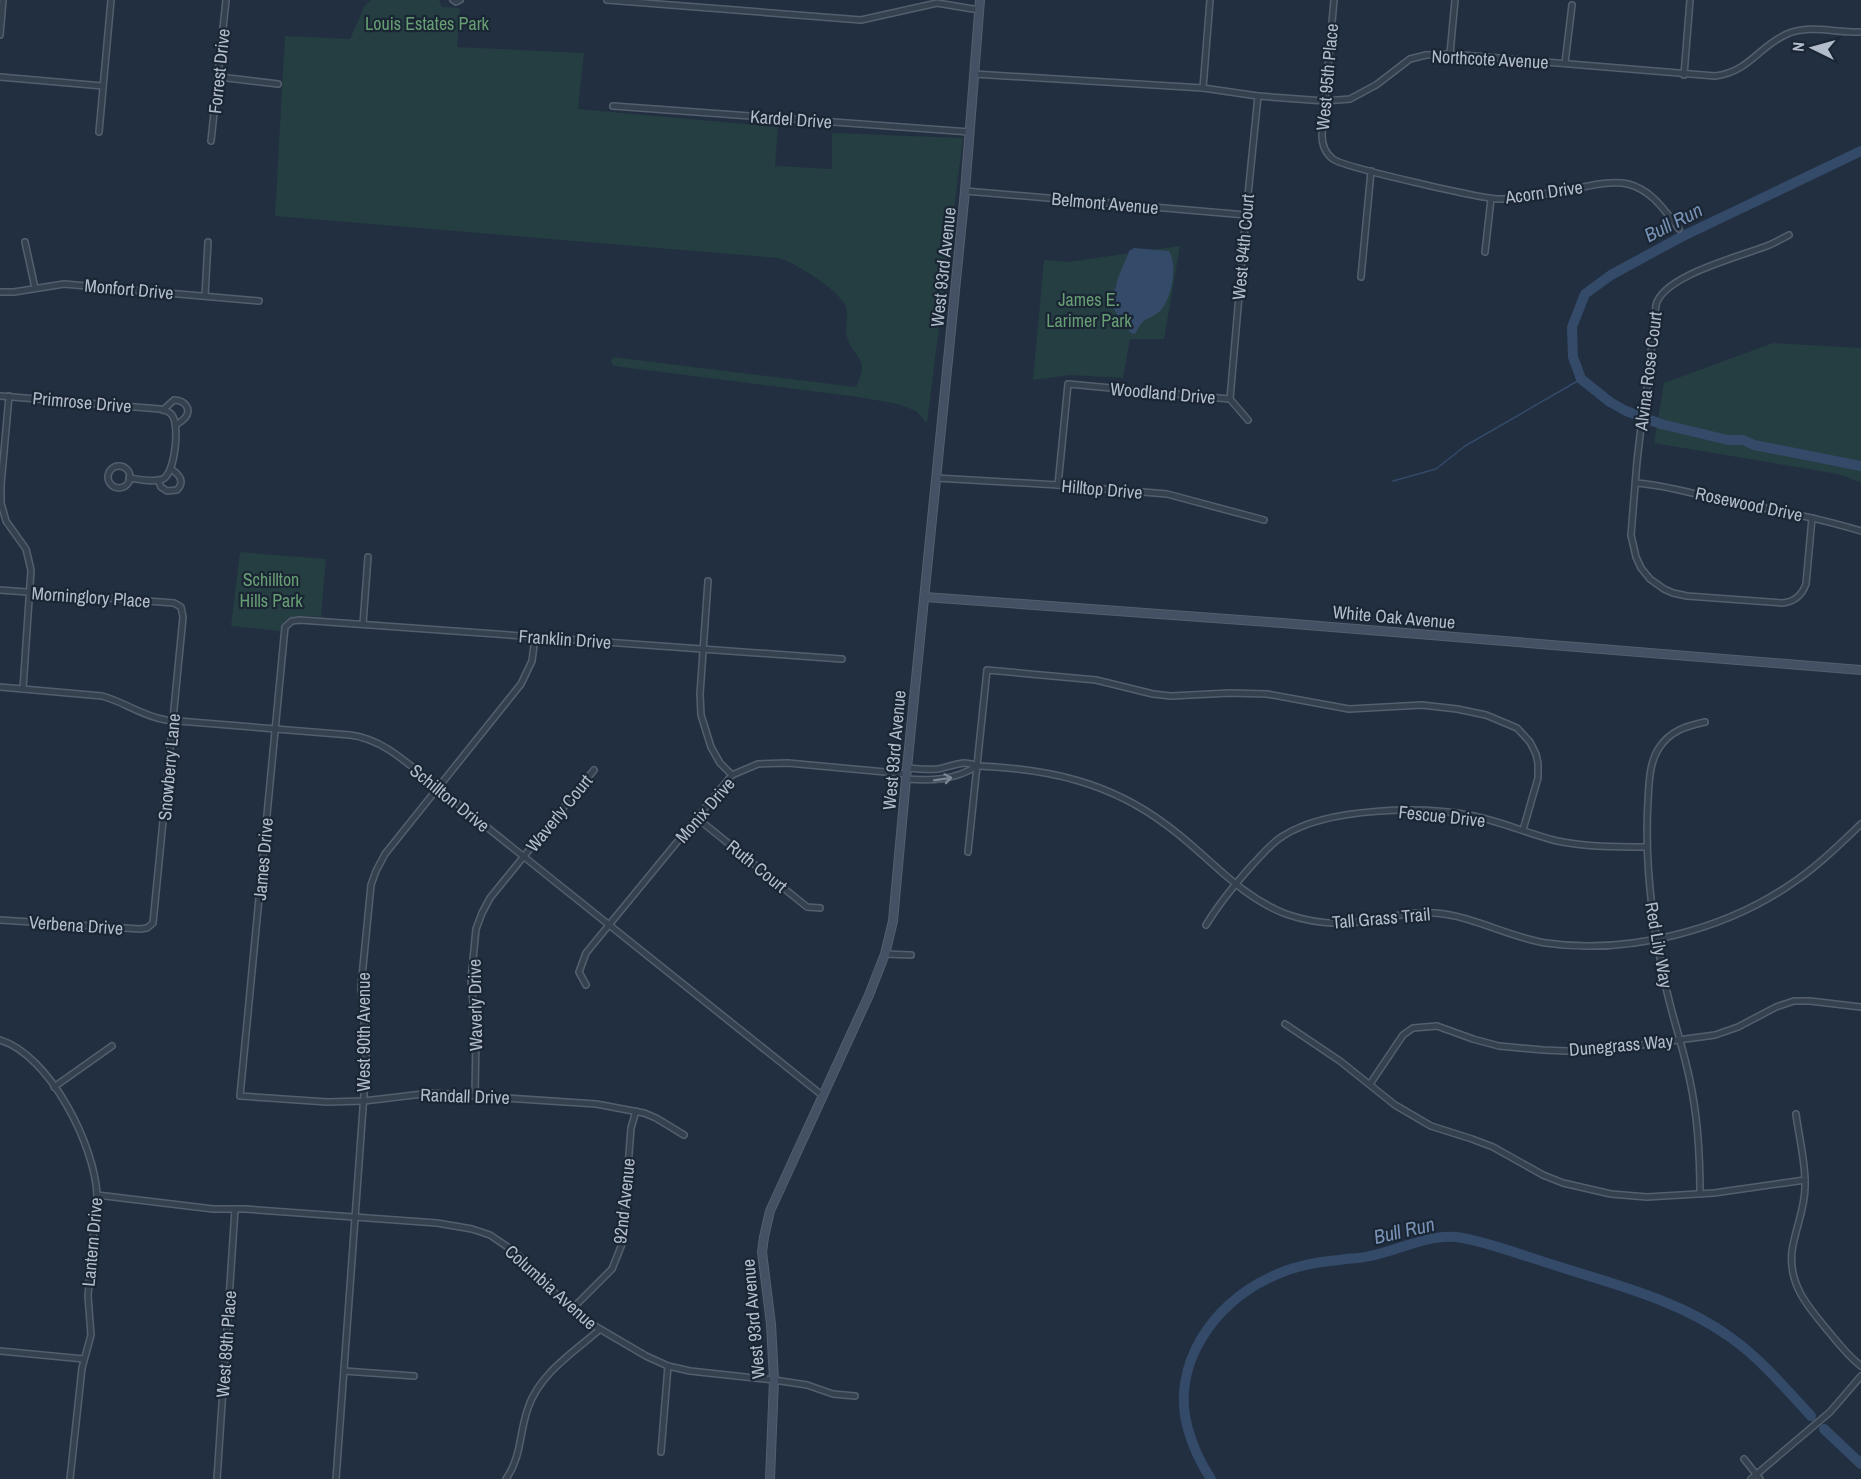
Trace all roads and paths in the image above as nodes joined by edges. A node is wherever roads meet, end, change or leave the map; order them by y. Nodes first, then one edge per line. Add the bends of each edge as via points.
1 (3, 0) edge
2 (111, 0) edge
3 (226, 0) edge
4 (607, 0) edge
5 (980, 0) edge
6 (1210, 0) edge
7 (1334, 0) edge
8 (1455, 0) edge
9 (1690, 0) edge
10 (1572, 5) dead end
11 (979, 10) junction
12 (1861, 32) edge
13 (0, 35) edge
14 (1450, 54) junction
15 (1565, 63) junction
16 (974, 74) junction
17 (1684, 75) junction
18 (0, 77) edge
19 (219, 77) junction
20 (278, 84) dead end
21 (103, 86) junction
22 (1203, 88) junction
23 (1258, 96) junction
24 (1325, 101) junction
25 (613, 106) dead end
26 (99, 132) dead end
27 (970, 132) junction
28 (211, 141) dead end
29 (1327, 153) joint
30 (1371, 171) junction
31 (965, 192) junction
32 (1491, 199) junction
33 (1246, 214) junction
34 (1678, 229) dead end
35 (1789, 235) dead end
36 (25, 242) dead end
37 (208, 242) dead end
38 (1485, 252) dead end
39 (1361, 277) dead end
40 (35, 288) junction
41 (0, 292) edge
42 (205, 296) junction
43 (259, 301) dead end
44 (0, 396) edge
45 (9, 396) junction
46 (1230, 399) junction
47 (163, 410) junction
48 (1248, 420) dead end
49 (176, 425) junction
50 (171, 469) junction
51 (129, 478) junction
52 (936, 478) junction
53 (158, 480) junction
54 (1636, 483) junction
55 (1058, 485) junction
56 (1812, 518) junction
57 (1264, 520) dead end
58 (1861, 531) edge
59 (368, 557) dead end
60 (708, 581) dead end
61 (0, 590) edge
62 (30, 592) junction
63 (925, 597) junction
64 (181, 607) joint
65 (288, 623) joint
66 (363, 624) junction
67 (535, 637) junction
68 (703, 648) junction
69 (842, 659) dead end
70 (1861, 670) edge
71 (0, 687) edge
72 (23, 689) junction
73 (173, 721) junction
74 (1705, 723) dead end
75 (275, 730) junction
76 (977, 766) junction
77 (594, 770) dead end
78 (907, 774) junction
79 (732, 775) junction
80 (438, 788) junction
81 (697, 818) junction
82 (1861, 824) edge
83 (1523, 830) junction
84 (1647, 848) junction
85 (968, 852) dead end
86 (523, 857) junction
87 (1236, 884) junction
88 (820, 908) dead end
89 (0, 920) edge
90 (1206, 924) dead end
91 (151, 926) joint
92 (609, 926) junction
93 (1657, 938) junction
94 (885, 954) junction
95 (911, 955) dead end
96 (586, 985) dead end
97 (1861, 1007) edge
98 (1285, 1024) dead end
99 (0, 1040) edge
100 (1680, 1040) junction
101 (112, 1046) dead end
102 (1370, 1084) junction
103 (54, 1087) junction
104 (475, 1095) junction
105 (240, 1096) joint
106 (823, 1096) junction
107 (364, 1101) junction
108 (636, 1111) junction
109 (1796, 1114) dead end
110 (684, 1135) dead end
111 (1805, 1180) junction
112 (1700, 1194) junction
113 (97, 1196) junction
114 (235, 1209) junction
115 (355, 1217) junction
116 (572, 1310) junction
117 (599, 1330) junction
118 (0, 1351) edge
119 (84, 1359) junction
120 (668, 1366) junction
121 (1861, 1366) edge
122 (344, 1371) junction
123 (414, 1376) dead end
124 (1861, 1376) edge
125 (774, 1380) junction
126 (855, 1396) dead end
127 (661, 1452) dead end
128 (1744, 1459) dead end
129 (1758, 1476) edge
130 (70, 1479) edge
131 (217, 1479) edge
132 (336, 1479) edge
133 (506, 1479) edge
134 (770, 1479) edge
135 (1751, 1479) edge

1 - 13 street
2 - 21 street
3 - 19 street, Forrest Drive
4 - 11 street via 861,20 937,3
5 - 11 street, West 93rd Avenue
6 - 22 street
7 - 24 street, West 95th Place
8 - 14 street
9 - 17 street
10 - 15 street
11 - 16 street, West 93rd Avenue
12 - 17 street, Northcote Avenue via 1800,30 1778,39 1731,73
14 - 15 street, Northcote Avenue
14 - 24 street, Northcote Avenue via 1410,59 1350,99
15 - 17 street, Northcote Avenue
16 - 22 street, Northcote Avenue
16 - 27 street, West 93rd Avenue
18 - 21 street
19 - 20 street
19 - 28 street, Forrest Drive
21 - 26 street
22 - 23 street, Northcote Avenue
23 - 24 street, Northcote Avenue
23 - 33 street, West 94th Court
24 - 29 street, West 95th Place via 1322,141
25 - 27 street, Kardel Drive
27 - 31 street, West 93rd Avenue
29 - 30 street, Acorn Drive via 1337,162
30 - 32 street, Acorn Drive
30 - 39 street
31 - 33 street, Belmont Avenue
31 - 52 street, West 93rd Avenue
32 - 34 street, Acorn Drive via 1625,183 1653,198
32 - 38 street
33 - 46 street, West 94th Court
35 - 54 street, Alvina Rose Court via 1686,277 1659,296
36 - 40 street
37 - 42 street
40 - 41 street, Monfort Drive
40 - 42 street, Monfort Drive via 64,284
42 - 43 street, Monfort Drive
44 - 45 street, Primrose Drive
45 - 47 street, Primrose Drive
45 - 62 street via 0,494 6,521 29,557
46 - 48 street, Woodland Drive
46 - 55 street, Woodland Drive via 1068,384
47 - 49 street via 173,416
47 - 49 street, Primrose Drive via 174,400 186,404 186,416
49 - 50 street, Primrose Drive
50 - 53 street
50 - 53 street, Primrose Drive via 181,480 177,490 167,491
51 - 51 street, Primrose Drive via 128,471 121,467 113,468 108,477 119,488 126,486
51 - 53 street, Primrose Drive
52 - 55 street, Hilltop Drive
52 - 63 street, West 93rd Avenue
54 - 56 street, Rosewood Drive
54 - 56 street, Alvina Rose Court via 1631,535 1636,557 1654,583 1678,594 1782,603 1796,598 1806,584
55 - 57 street, Hilltop Drive via 1167,494
56 - 58 street, Rosewood Drive
59 - 66 street
60 - 68 street
61 - 62 street, Morninglory Place
62 - 64 street, Morninglory Place via 172,603
62 - 72 street
63 - 70 street, White Oak Avenue
63 - 78 street, West 93rd Avenue
64 - 73 street, Snowberry Lane
65 - 66 street, Franklin Drive via 300,620
65 - 75 street, James Drive
66 - 67 street, Franklin Drive
67 - 68 street, Franklin Drive
67 - 80 street, West 90th Avenue via 532,661 521,684
68 - 69 street, Franklin Drive
68 - 79 street via 701,714 711,747
71 - 72 street, Schillton Drive
72 - 73 street, Schillton Drive via 102,696 146,716
73 - 75 street, Schillton Drive
73 - 91 street, Snowberry Lane
74 - 84 street, Red Lily Way via 1676,731 1656,753 1650,780
75 - 80 street, Schillton Drive via 350,735 375,741
75 - 105 street, James Drive
76 - 78 street, Tall Grass Trail via 964,763
78 -> 76 street, Tall Grass Trail via 934,780
76 - 83 street via 987,670 1096,680 1171,696 1244,693 1349,709 1445,707 1510,724 1530,742 1537,758 1538,778
76 - 85 street
76 - 87 street, Tall Grass Trail via 1060,775 1119,796 1170,827
77 - 86 street, Waverly Court
78 - 79 street, Monix Drive via 788,763 758,764
78 - 94 street, West 93rd Avenue via 893,921
79 - 81 street, Monix Drive
80 - 86 street, Schillton Drive
80 - 107 street, West 90th Avenue via 385,854 371,885 361,980 367,1057
81 - 88 street, Ruth Court via 807,907
81 - 92 street, Monix Drive
82 - 93 street, Tall Grass Trail via 1808,872 1762,902 1710,925
83 - 84 street, Fescue Drive via 1580,845
83 - 87 street, Fescue Drive via 1483,818 1437,811 1342,816 1306,825 1280,837
84 - 93 street, Red Lily Way
86 - 92 street, Schillton Drive
86 - 104 street, Waverly Drive via 479,919 471,989 476,1037
87 - 90 street, Fescue Drive
87 - 93 street, Tall Grass Trail via 1267,906 1320,922 1348,923 1429,913 1459,917 1520,937 1557,944 1587,946
89 - 91 street, Verbena Drive via 140,929
92 - 96 street, Monix Drive via 586,954 579,972
92 - 106 street, Schillton Drive
93 - 100 street, Red Lily Way
94 - 95 street
94 - 106 street, West 93rd Avenue
97 - 100 street, Dunegrass Way via 1794,1001 1731,1030
98 - 102 street
99 - 103 street, Lantern Drive via 30,1056
100 - 102 street, Dunegrass Way via 1578,1052 1499,1046 1437,1026 1424,1026 1403,1035
100 - 112 street, Red Lily Way via 1696,1117
101 - 103 street
102 - 112 street via 1395,1105 1431,1126 1493,1147 1563,1183 1625,1196
103 - 113 street, Lantern Drive via 83,1137
104 - 107 street, Randall Drive via 426,1093
104 - 108 street, Randall Drive via 596,1104
105 - 107 street, Randall Drive
106 - 125 street, West 93rd Avenue via 770,1211 764,1237 763,1268
107 - 115 street, West 90th Avenue
108 - 110 street, Randall Drive
108 - 116 street, 92nd Avenue via 631,1128 622,1244 612,1269
109 - 111 street
111 - 112 street
111 - 121 street via 1792,1252 1796,1286 1809,1308
113 - 114 street, Columbia Avenue
113 - 119 street, Lantern Drive via 88,1290 91,1335
114 - 115 street, Columbia Avenue
114 - 131 street, West 89th Place
115 - 116 street, Columbia Avenue via 447,1224 490,1235 524,1258
115 - 122 street, West 90th Avenue
116 - 117 street, Columbia Avenue
117 - 120 street, Columbia Avenue
117 - 133 street via 547,1375 538,1388 528,1407 516,1459
118 - 119 street
119 - 130 street, Lantern Drive
120 - 125 street, Columbia Avenue
120 - 127 street
122 - 123 street
122 - 132 street, West 90th Avenue
124 - 129 street via 1830,1412
125 - 126 street, Columbia Avenue
125 - 134 street, West 93rd Avenue
128 - 129 street
129 - 135 street

